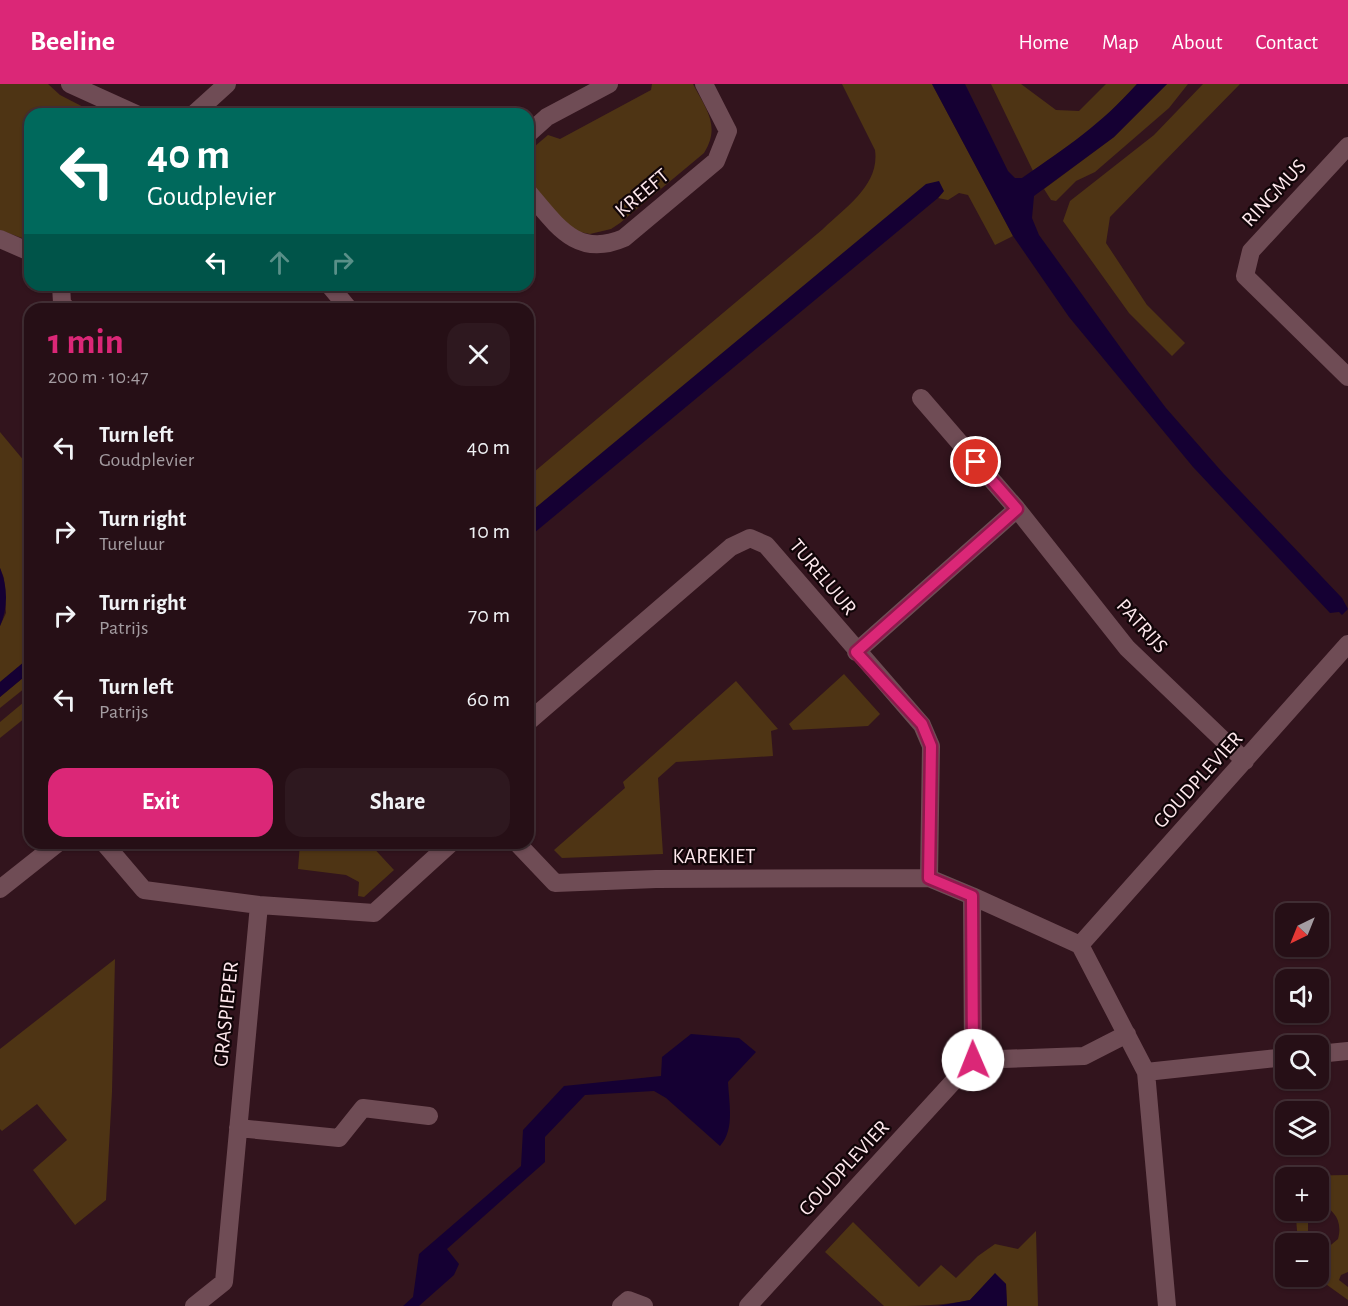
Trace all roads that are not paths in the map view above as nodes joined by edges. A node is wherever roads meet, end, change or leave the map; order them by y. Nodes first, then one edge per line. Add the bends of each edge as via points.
1 (70, 84) edge
2 (227, 84) edge
3 (609, 84) edge
4 (704, 84) edge
5 (119, 108) edge
6 (201, 108) edge
7 (534, 129) edge
8 (1348, 146) edge
9 (534, 199) edge
10 (0, 239) edge
11 (24, 249) edge
12 (1348, 377) edge
13 (921, 398) dead end
14 (1017, 509) junction
15 (1348, 644) edge
16 (856, 652) junction
17 (534, 717) edge
18 (1245, 761) junction
19 (50, 849) edge
20 (109, 849) edge
21 (444, 849) edge
22 (523, 849) edge
23 (929, 878) junction
24 (0, 889) edge
25 (972, 896) junction
26 (259, 905) junction
27 (1080, 945) junction
28 (1127, 1034) junction
29 (1348, 1051) edge
30 (1329, 1053) edge
31 (1275, 1058) edge
32 (973, 1060) junction
33 (1146, 1072) junction
34 (429, 1116) dead end
35 (238, 1128) junction
36 (194, 1306) edge
37 (621, 1306) edge
38 (644, 1306) edge
39 (748, 1306) edge
40 (1167, 1306) edge

1 - 5 street
2 - 6 street
3 - 7 street via 547,117
4 - 9 street, KREEFT via 728,131 716,161 624,238 607,246 578,241 567,236
8 - 12 street, RINGMUS via 1251,251 1245,276
10 - 11 street
13 - 14 street, PATRIJS
14 - 16 street
14 - 18 street, PATRIJS via 1127,648
15 - 18 street, GOUDPLEVIER
16 - 17 street, TURELUUR via 766,545 750,538 731,547
16 - 23 street, TURELUUR via 922,724 931,746
18 - 27 street, GOUDPLEVIER
19 - 24 street
20 - 26 street via 144,890
21 - 26 street via 374,913
22 - 23 street, KAREKIET via 555,883
23 - 25 street
25 - 27 street
25 - 32 street
26 - 35 street, GRASPIEPER
27 - 28 street
28 - 32 street via 1084,1056
28 - 33 street
29 - 30 street
31 - 33 street
32 - 39 street, GOUDPLEVIER
33 - 40 street
34 - 35 street via 363,1108 339,1138
35 - 36 street, GRASPIEPER via 224,1282
37 - 38 street via 628,1300

